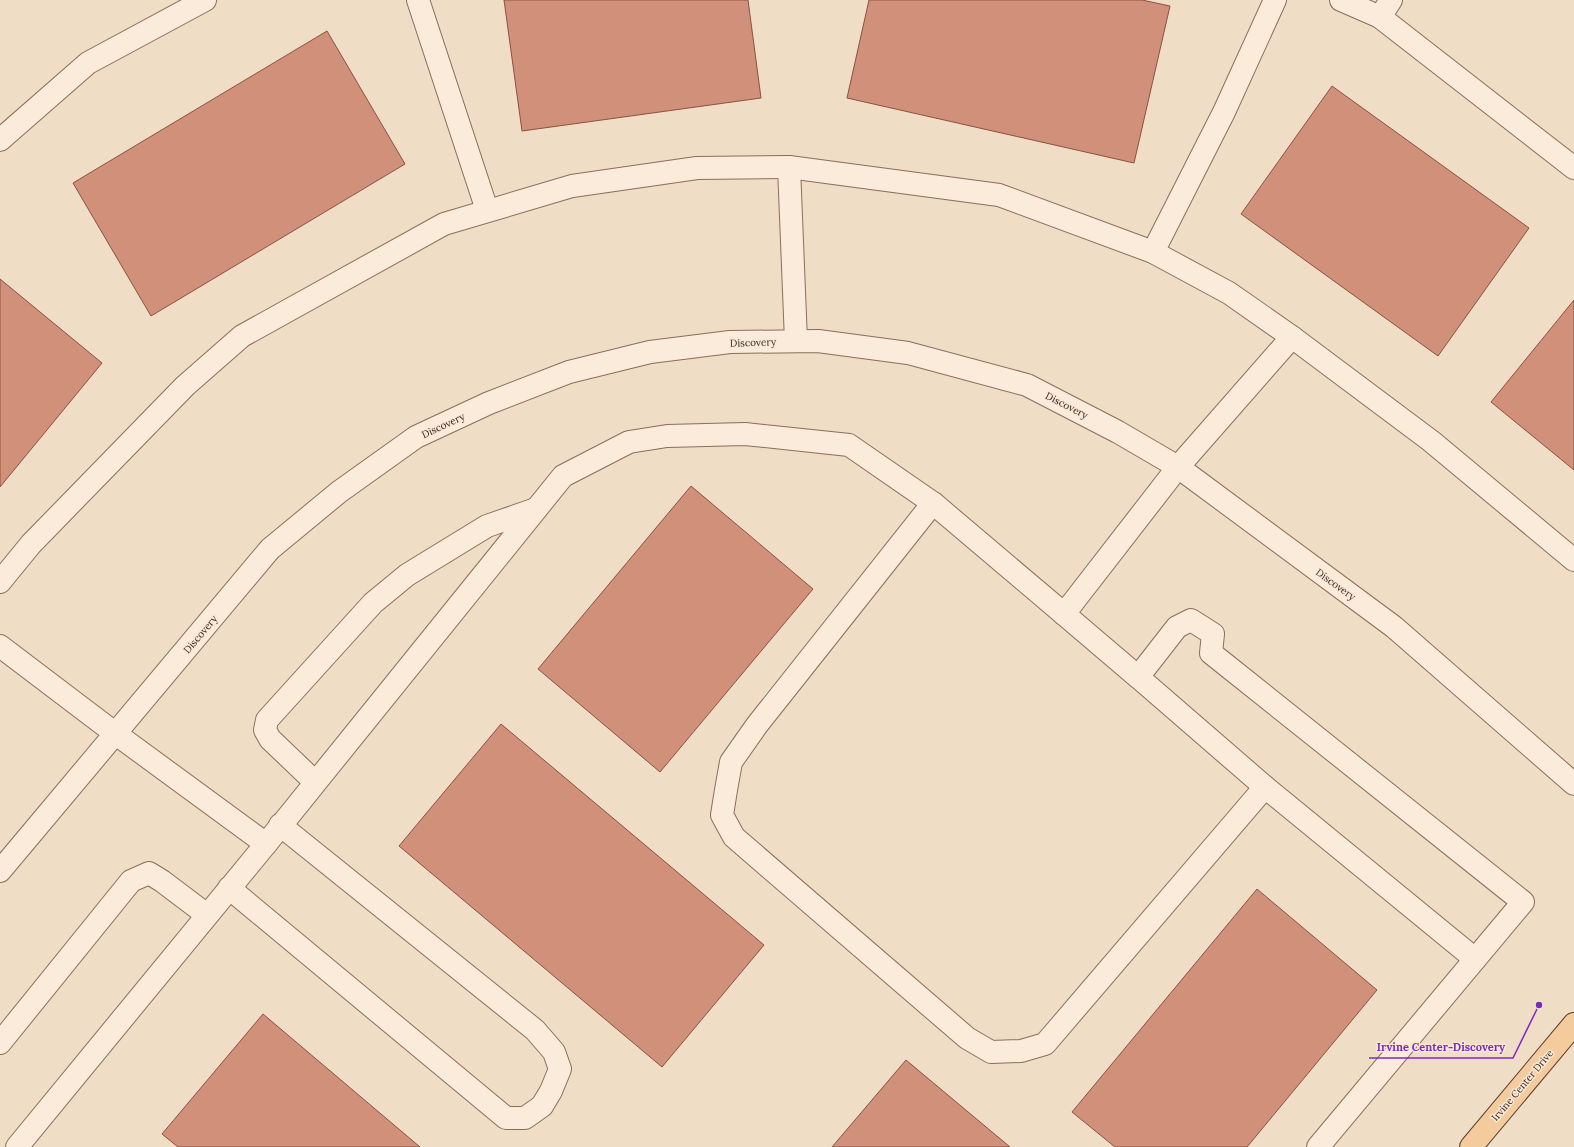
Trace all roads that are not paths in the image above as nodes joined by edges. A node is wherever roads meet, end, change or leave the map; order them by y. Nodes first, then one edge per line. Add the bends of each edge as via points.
1 (205, 0) edge
2 (418, 0) edge
3 (1276, 0) edge
4 (1341, 0) edge
5 (1386, 8) edge
6 (0, 140) edge
7 (789, 167) junction
8 (1574, 168) edge
9 (487, 210) junction
10 (1153, 252) junction
11 (1292, 337) junction
12 (796, 341) junction
13 (1178, 467) junction
14 (933, 504) junction
15 (537, 508) junction
16 (1574, 560) edge
17 (0, 582) edge
18 (1064, 614) junction
19 (0, 646) edge
20 (1138, 677) junction
21 (116, 734) junction
22 (315, 782) junction
23 (1574, 784) edge
24 (1265, 787) junction
25 (280, 825) junction
26 (266, 844) junction
27 (0, 871) edge
28 (229, 888) junction
29 (207, 915) junction
30 (1475, 959) junction
31 (1574, 1024) edge
32 (0, 1043) edge
33 (17, 1147) edge
34 (1318, 1147) edge
35 (1471, 1147) edge

1 - 6 street via 88,63
2 - 9 street
3 - 10 street via 1224,112
4 - 5 street
5 - 8 street
7 - 9 street via 697,168 572,186
7 - 10 street via 999,196
7 - 12 street
9 - 17 street via 444,224 242,336 185,386 31,544
10 - 11 street via 1229,293
11 - 13 street
11 - 16 street via 1432,442
12 - 13 street, Discovery via 818,341 908,353 1028,385
12 - 21 street, Discovery via 730,342 650,352 569,372 489,403 416,437 339,492 270,549
13 - 18 street
13 - 23 street, Discovery via 1394,627
14 - 15 street via 849,445 745,434 667,436 629,442 563,476
14 - 18 street
14 - 24 street via 756,725 731,762 722,816 734,837 967,1038 991,1052 1021,1051 1045,1044
15 - 22 street
15 - 22 street via 487,526 407,575 373,603 267,720 265,730 270,739
18 - 20 street
19 - 21 street
20 - 24 street
20 - 30 street via 1177,627 1192,620 1213,634 1211,652 1523,902
21 - 26 street
21 - 27 street, Discovery
22 - 25 street
24 - 30 street
25 - 26 street
25 - 28 street via 535,1030 554,1052 560,1070 542,1106 525,1118 506,1118
26 - 28 street
28 - 29 street
29 - 32 street via 149,873 130,881
29 - 33 street
30 - 34 street
31 - 35 main road, Irvine Center Drive

